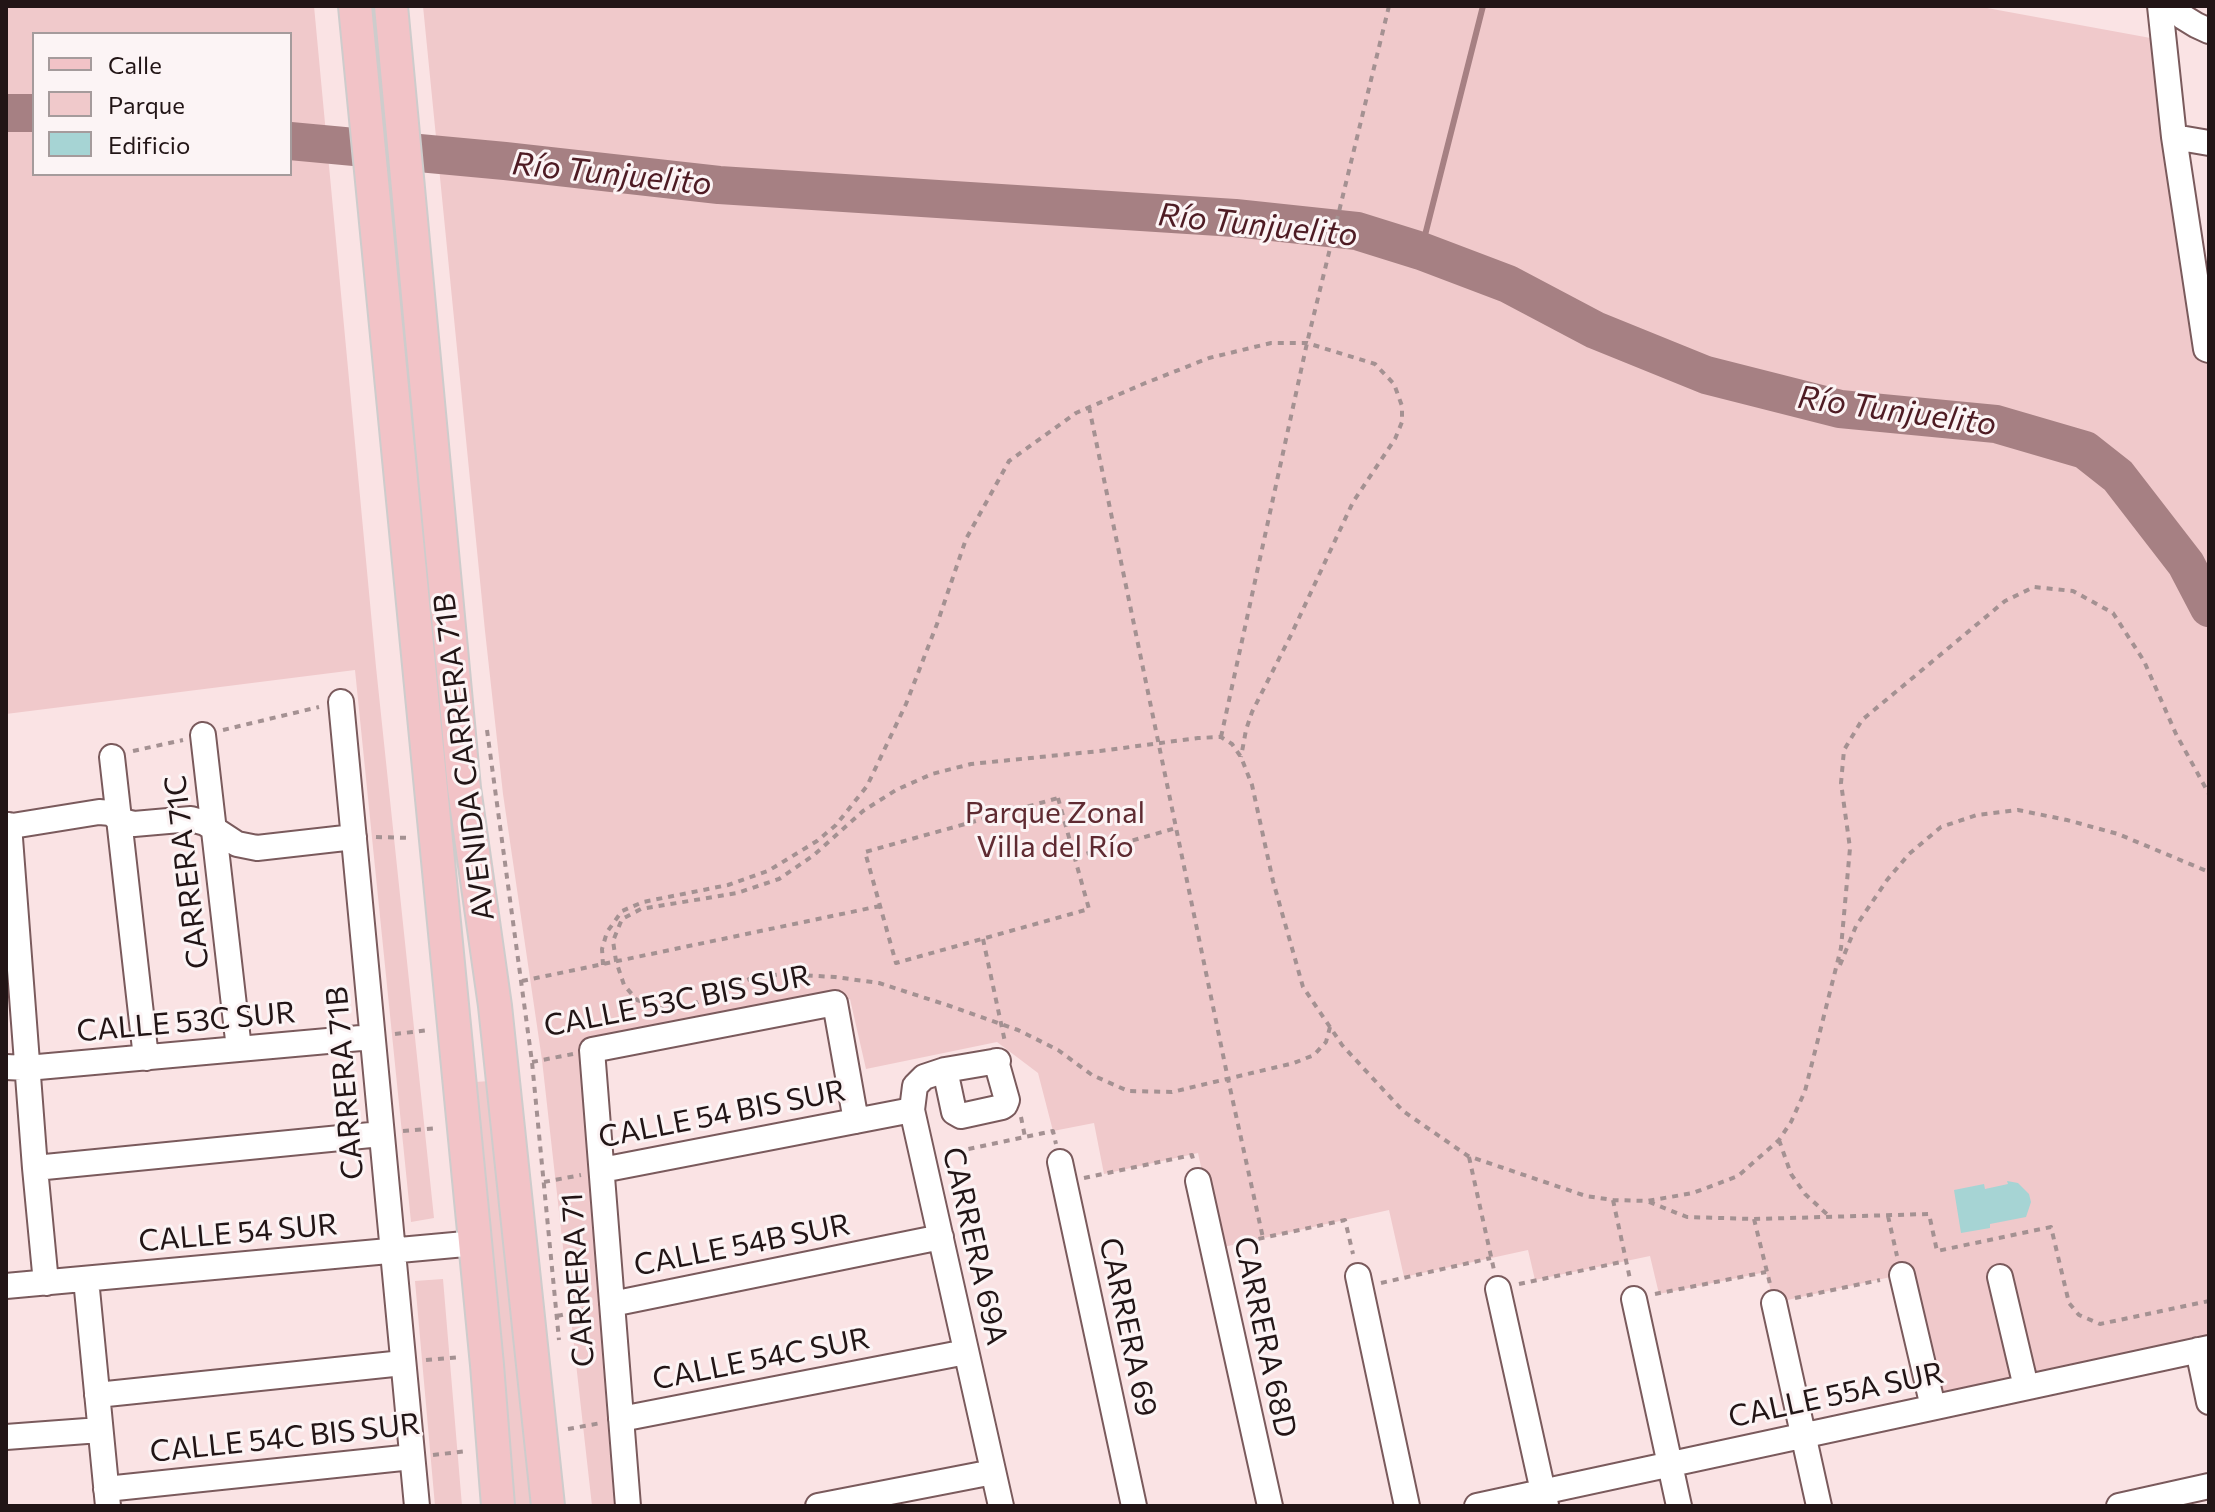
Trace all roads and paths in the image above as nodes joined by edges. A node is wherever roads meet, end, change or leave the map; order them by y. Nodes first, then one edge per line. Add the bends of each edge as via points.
1 (355, 6) edge
2 (391, 6) edge
3 (1389, 6) edge
4 (2160, 6) edge
5 (2172, 6) edge
6 (2209, 31) edge
7 (2174, 137) junction
8 (2209, 143) edge
9 (2199, 242) edge
10 (1307, 343) junction
11 (2207, 350) edge
12 (1089, 407) junction
13 (341, 702) dead end
14 (487, 731) dead end
15 (203, 735) dead end
16 (1221, 737) junction
17 (1158, 744) junction
18 (112, 757) dead end
19 (1241, 757) junction
20 (2209, 794) edge
21 (119, 820) junction
22 (8, 826) edge
23 (1176, 828) junction
24 (214, 831) junction
25 (354, 837) junction
26 (411, 838) dead end
27 (1075, 857) junction
28 (2209, 872) edge
29 (880, 906) junction
30 (616, 961) junction
31 (603, 965) junction
32 (1834, 978) junction
33 (522, 981) junction
34 (1330, 1027) junction
35 (431, 1030) dead end
36 (372, 1037) junction
37 (239, 1049) junction
38 (592, 1050) junction
39 (146, 1058) junction
40 (532, 1062) junction
41 (17, 1068) edge
42 (945, 1070) junction
43 (1228, 1079) junction
44 (912, 1110) junction
45 (856, 1121) junction
46 (440, 1127) dead end
47 (1053, 1131) dead end
48 (381, 1134) junction
49 (1779, 1140) junction
50 (1192, 1155) dead end
51 (1468, 1156) junction
52 (923, 1158) junction
53 (35, 1168) junction
54 (602, 1170) junction
55 (1062, 1172) joint
56 (1198, 1181) dead end
57 (544, 1182) junction
58 (1613, 1200) junction
59 (1647, 1201) junction
60 (1888, 1216) junction
61 (1831, 1218) junction
62 (1754, 1219) junction
63 (941, 1237) junction
64 (1263, 1238) junction
65 (476, 1243) junction
66 (1213, 1249) junction
67 (393, 1251) junction
68 (1491, 1258) junction
69 (1626, 1261) junction
70 (1766, 1272) junction
71 (1902, 1275) junction
72 (2000, 1277) dead end
73 (86, 1279) junction
74 (1359, 1282) junction
75 (46, 1283) junction
76 (6, 1286) edge
77 (1498, 1289) junction
78 (1634, 1299) junction
79 (2209, 1301) edge
80 (1774, 1303) junction
81 (612, 1304) junction
82 (557, 1316) junction
83 (560, 1344) dead end
84 (2204, 1349) edge
85 (966, 1352) junction
86 (462, 1356) dead end
87 (403, 1363) junction
88 (2026, 1387) junction
89 (97, 1395) junction
90 (2209, 1402) edge
91 (1933, 1407) junction
92 (567, 1415) dead end
93 (621, 1419) junction
94 (100, 1430) junction
95 (1804, 1435) junction
96 (6, 1437) edge
97 (470, 1451) dead end
98 (412, 1457) junction
99 (1670, 1463) junction
100 (993, 1472) junction
101 (2209, 1486) edge
102 (107, 1497) edge
103 (1545, 1499) edge
104 (417, 1506) edge
105 (498, 1506) edge
106 (548, 1506) edge
107 (628, 1506) edge
108 (818, 1506) edge
109 (1001, 1506) edge
110 (1134, 1506) edge
111 (1270, 1506) edge
112 (1407, 1506) edge
113 (1477, 1506) edge
114 (1679, 1506) edge
115 (1819, 1506) edge
116 (2119, 1506) edge

1 - 65 main road, AVENIDA CARRERA 71B
2 - 106 main road, AVENIDA CARRERA 71B via 464,788 495,1006
3 - 10 path
4 - 7 street
5 - 6 street
7 - 8 street
7 - 9 street
9 - 11 street
10 - 12 path via 1271,343 1209,358
10 - 16 path
10 - 19 path via 1375,364 1394,384 1402,422 1353,502 1252,712
12 - 17 path
12 - 31 path via 1009,461 966,539 906,704 867,786 836,825 768,871 622,911 607,932
13 - 25 street, CARRERA 71B
14 - 33 path
15 - 24 street, CARRERA 71C
16 - 17 path
16 - 19 path
17 - 23 path
17 - 30 path via 971,764 932,774 863,811 779,879 737,893 641,909 622,919 613,941
18 - 21 street
19 - 34 path via 1303,987
20 - 32 path via 2144,661 2113,613 2073,591 2034,587 2005,601 1862,720 1844,750 1841,783 1850,848
21 - 22 street via 99,812
21 - 24 street via 134,824 191,819
21 - 39 street
22 - 41 street
23 - 27 path
23 - 43 path
24 - 25 street via 257,848
24 - 37 street, CARRERA 71C
25 - 26 path
25 - 36 street, CARRERA 71B
27 - 29 path via 1089,909 896,963
27 - 29 path via 1058,798 865,852
28 - 32 path via 2118,834 2067,820 2018,810 1977,815 1941,827 1887,880 1856,926
29 - 30 path
30 - 31 path
30 - 43 path via 624,985 637,1000 663,1009 694,1004 752,978 835,977 879,983 1018,1030 1128,1091 1172,1092
31 - 33 path
32 - 49 path via 1805,1091
33 - 40 path
34 - 43 path via 1314,1055
34 - 51 path via 1403,1111
35 - 36 path
36 - 37 street, CALLE 53C SUR
36 - 48 street, CARRERA 71B
37 - 39 street, CALLE 53C SUR
38 - 40 path, CALLE 53C BIS SUR
38 - 45 street, CALLE 53C BIS SUR via 835,1003
38 - 54 street, CARRERA 71
39 - 41 street, CALLE 53C SUR
40 - 57 path
41 - 53 street
42 - 42 street via 997,1061 1005,1105 961,1116 954,1112
42 - 44 street via 915,1086
43 - 64 path
44 - 45 street, CALLE 54 BIS SUR
44 - 52 street, CARRERA 69A
45 - 54 street, CALLE 54 BIS SUR
46 - 48 path
47 - 52 path
48 - 53 street
48 - 67 street, CARRERA 71B
49 - 59 path via 1738,1176 1693,1193
49 - 61 path via 1791,1174
50 - 55 path
51 - 58 path via 1586,1196
51 - 68 path
52 - 63 street, CARRERA 69A
53 - 75 street
54 - 57 path, CALLE 54 BIS SUR
54 - 81 street, CARRERA 71
55 - 110 street, CARRERA 69
56 - 66 street, CARRERA 68D
57 - 82 path
58 - 59 path
58 - 69 path
59 - 62 path via 1687,1217
60 - 61 path
60 - 71 path
60 - 79 path via 1929,1214 1937,1251 2051,1227 2069,1303 2079,1315 2100,1324
61 - 62 path
62 - 70 path
63 - 81 street, CALLE 54B SUR
63 - 85 street, CARRERA 69A
64 - 66 path
64 - 74 path via 1345,1220
65 - 67 street, CALLE 54 SUR
65 - 105 main road, AVENIDA CARRERA 71B
66 - 111 street, CARRERA 68D
67 - 73 street, CALLE 54 SUR
67 - 87 street, CARRERA 71B
68 - 74 path
68 - 77 path
69 - 77 path
69 - 78 path
70 - 78 path
70 - 80 path
71 - 80 path
71 - 91 street
72 - 88 street
73 - 75 street, CALLE 54 SUR
73 - 89 street
74 - 112 street
75 - 76 street, CALLE 54 SUR
77 - 103 street
78 - 99 street
80 - 95 street
81 - 82 path, CALLE 54B SUR
81 - 93 street, CARRERA 71
82 - 83 path
84 - 88 street, CALLE 55A SUR
84 - 90 street
85 - 93 street, CALLE 54C SUR
85 - 100 street, CARRERA 69A
86 - 87 path
87 - 89 street
87 - 98 street, CARRERA 71B
88 - 91 street, CALLE 55A SUR
89 - 94 street
91 - 95 street, CALLE 55A SUR
92 - 93 path, CALLE 54C SUR via 568,1429
93 - 107 street, CARRERA 71
94 - 96 street
94 - 102 street
95 - 99 street, CALLE 55A SUR
95 - 115 street
97 - 98 path, CALLE 54C BIS SUR
98 - 102 street, CALLE 54C BIS SUR
98 - 104 street, CARRERA 71B
99 - 103 street, CALLE 55A SUR
99 - 114 street
100 - 108 street
100 - 109 street, CARRERA 69A
101 - 116 street
103 - 113 street, CALLE 55A SUR

